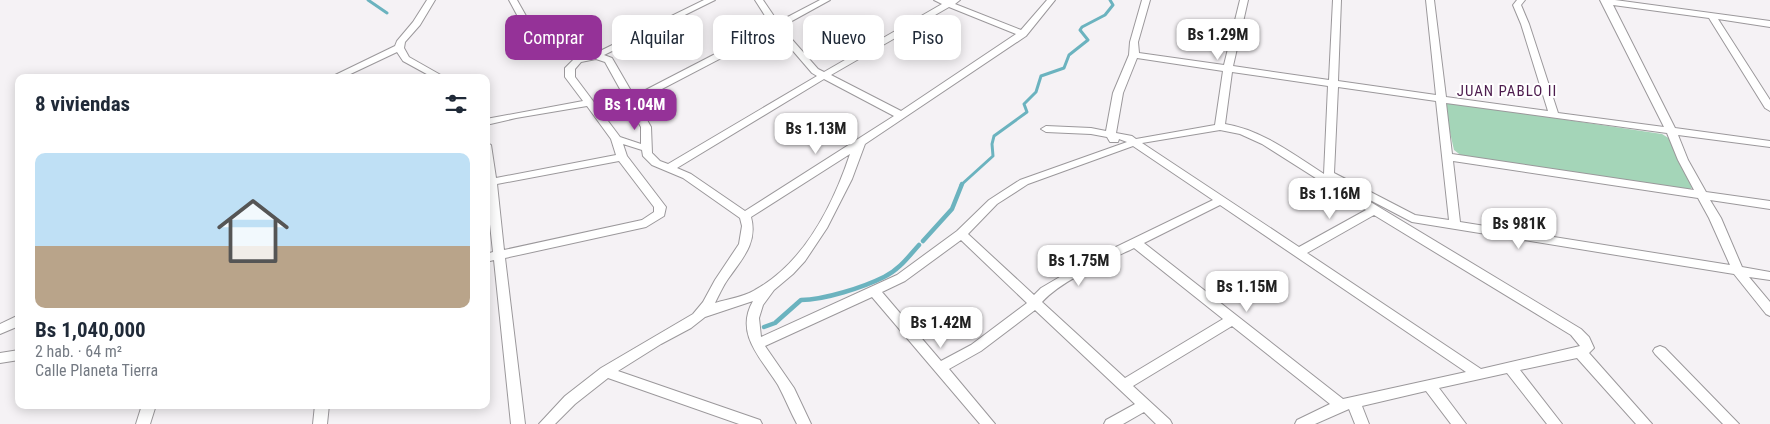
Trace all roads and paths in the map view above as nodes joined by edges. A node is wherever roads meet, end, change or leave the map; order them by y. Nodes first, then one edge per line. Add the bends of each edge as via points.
1 (431, 0) edge
2 (513, 0) edge
3 (711, 0) edge
4 (759, 0) edge
5 (826, 0) edge
6 (938, 0) edge
7 (1051, 0) edge
8 (1146, 0) edge
9 (1244, 0) edge
10 (1337, 0) edge
11 (1430, 0) edge
12 (1521, 0) edge
13 (1624, 0) edge
14 (1605, 1) edge
15 (952, 2) edge
16 (521, 15) edge
17 (769, 15) edge
18 (1712, 16) junction
19 (793, 17) edge
20 (1770, 20) edge
21 (1770, 24) edge
22 (1023, 34) junction
23 (793, 47) edge
24 (399, 48) junction
25 (602, 53) edge
26 (1134, 55) junction
27 (602, 58) edge
28 (713, 59) edge
29 (578, 60) edge
30 (1228, 69) junction
31 (342, 74) edge
32 (434, 74) edge
33 (823, 76) junction
34 (1333, 83) junction
35 (1441, 98) junction
36 (631, 101) junction
37 (588, 102) junction
38 (1770, 108) edge
39 (900, 114) junction
40 (1554, 115) junction
41 (490, 121) edge
42 (1220, 128) junction
43 (1046, 129) dead end
44 (1671, 131) junction
45 (1111, 134) junction
46 (616, 139) junction
47 (860, 143) junction
48 (1134, 143) junction
49 (1770, 144) edge
50 (645, 148) junction
51 (1109, 153) junction
52 (1289, 156) junction
53 (622, 157) junction
54 (1448, 157) junction
55 (668, 168) junction
56 (1329, 174) junction
57 (490, 182) edge
58 (490, 194) edge
59 (1700, 194) junction
60 (1220, 201) junction
61 (1770, 205) edge
62 (1374, 210) junction
63 (745, 216) junction
64 (1455, 226) junction
65 (960, 234) junction
66 (1136, 242) junction
67 (1298, 253) junction
68 (500, 255) junction
69 (490, 257) edge
70 (1738, 271) junction
71 (1770, 276) edge
72 (772, 284) junction
73 (874, 291) junction
74 (1034, 301) junction
75 (1770, 311) edge
76 (696, 318) junction
77 (1233, 319) junction
78 (15, 322) edge
79 (0, 329) edge
80 (757, 344) junction
81 (1660, 351) dead end
82 (1580, 352) junction
83 (15, 355) edge
84 (0, 358) edge
85 (939, 368) junction
86 (1510, 368) junction
87 (606, 372) junction
88 (1479, 374) junction
89 (1124, 385) junction
90 (1429, 385) junction
91 (1348, 403) junction
92 (1146, 405) junction
93 (148, 409) edge
94 (322, 409) edge
95 (143, 424) edge
96 (320, 424) edge
97 (518, 424) edge
98 (546, 424) edge
99 (755, 424) edge
100 (804, 424) edge
101 (988, 424) edge
102 (1111, 424) edge
103 (1165, 424) edge
104 (1302, 424) edge
105 (1362, 424) edge
106 (1459, 424) edge
107 (1555, 424) edge
108 (1645, 424) edge
109 (1732, 424) edge

1 - 24 street
2 - 16 street
3 - 25 street
4 - 17 street
5 - 19 street
6 - 15 street
7 - 22 street
8 - 26 street via 1134,42
9 - 30 street
10 - 34 street
11 - 35 street
12 - 40 street via 1517,9 1526,24
13 - 20 street
14 - 18 street
14 - 44 street
15 - 22 street
15 - 33 street
18 - 21 street
18 - 38 street
22 - 39 street
23 - 33 street via 807,64
24 - 31 street
24 - 32 street via 406,59
26 - 30 street
26 - 45 street via 1118,93
27 - 36 street via 609,60
28 - 36 street
29 - 37 street via 573,63 570,77
30 - 34 street
30 - 42 street
33 - 39 street
33 - 55 street
34 - 35 street
34 - 56 street
35 - 40 street
35 - 54 street
36 - 50 street via 646,127
37 - 41 street
37 - 46 street
39 - 47 street
40 - 44 street
42 - 48 street
42 - 52 street via 1242,130
43 - 45 street
44 - 49 street
44 - 59 street
45 - 48 street
45 - 51 street via 1114,140
46 - 50 street
46 - 53 street
47 - 63 street
47 - 72 street via 847,179 814,239 793,268
48 - 51 street
48 - 60 street
50 - 55 street via 656,163
51 - 65 street via 1024,182 993,202
52 - 56 street
52 - 62 street
53 - 57 street
53 - 68 street via 660,207 655,219
54 - 59 street
54 - 64 street
55 - 63 street via 687,176
56 - 64 street via 1405,215
58 - 68 street
59 - 61 street
59 - 70 street via 1715,218
60 - 66 street
60 - 67 street
62 - 67 street
62 - 82 street via 1576,332 1587,348
63 - 76 street via 748,239 742,252 718,285 710,304
64 - 70 street
65 - 73 street via 901,278
65 - 74 street
66 - 74 street via 1091,264
66 - 77 street
67 - 88 street
68 - 69 street
68 - 97 street
70 - 71 street
70 - 75 street
72 - 76 street via 760,293 725,303
72 - 80 street via 763,294 753,316 752,336
73 - 80 street
73 - 85 street
74 - 85 street via 1030,308 976,348
74 - 89 street
76 - 87 street
77 - 89 street
77 - 91 street
78 - 79 street
80 - 100 street via 789,392
81 - 109 street
82 - 86 street
82 - 108 street
83 - 84 street
85 - 101 street
86 - 88 street
86 - 107 street
87 - 98 street via 583,388
87 - 99 street
88 - 90 street
89 - 92 street
90 - 91 street
90 - 106 street
91 - 104 street
91 - 105 street
92 - 102 street
92 - 103 street
93 - 95 street
94 - 96 street

